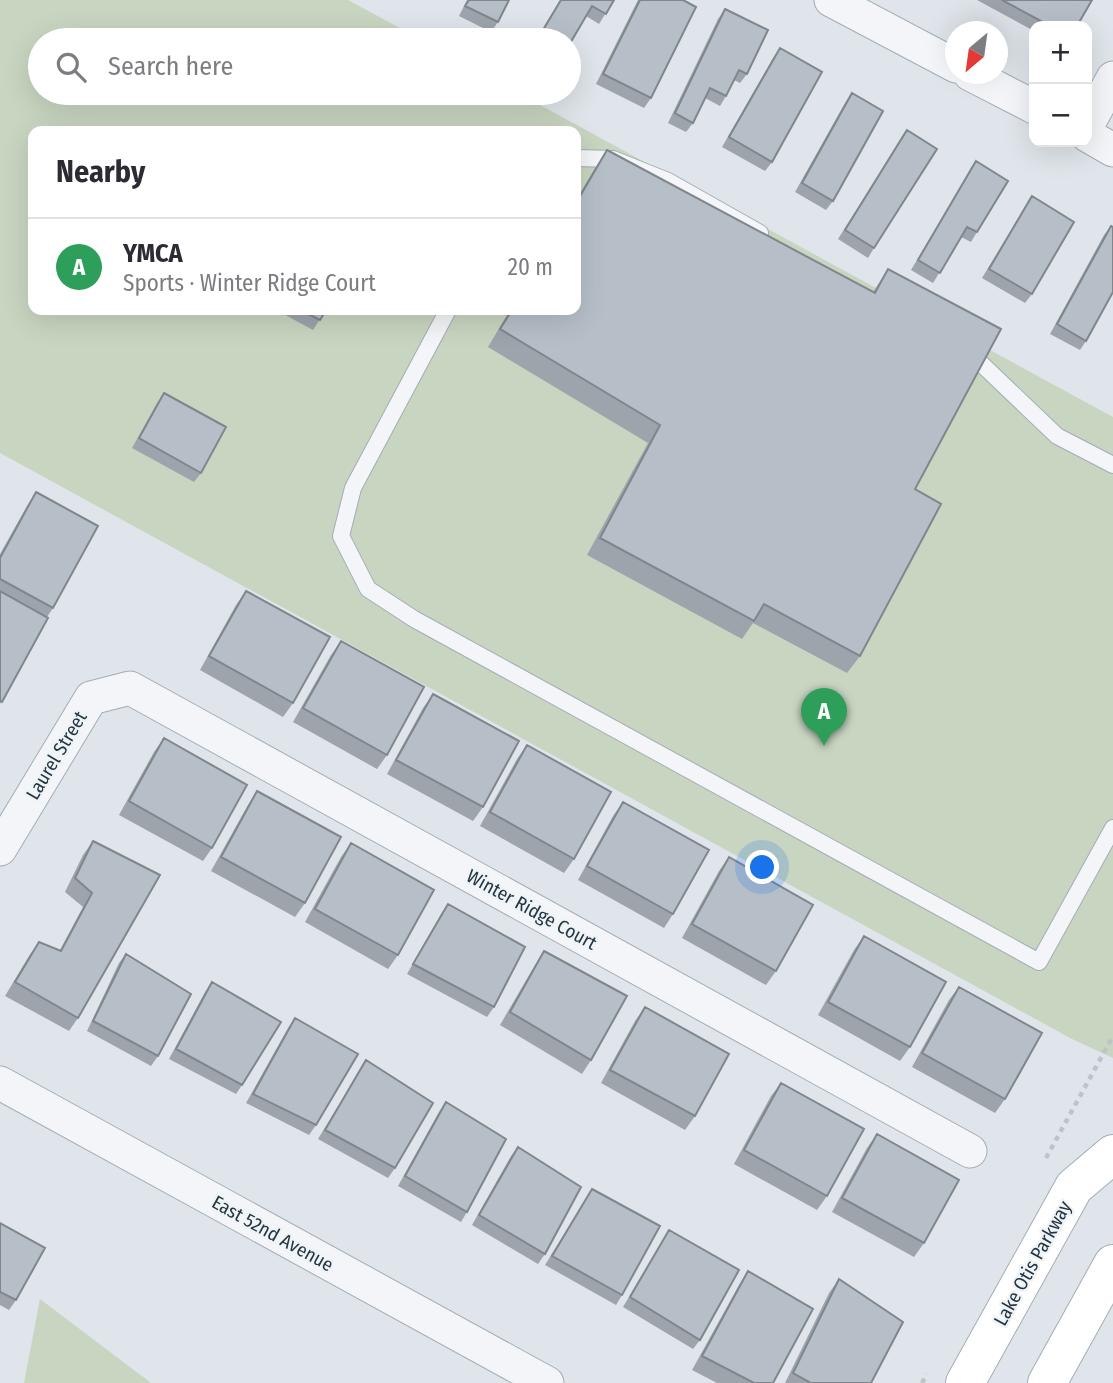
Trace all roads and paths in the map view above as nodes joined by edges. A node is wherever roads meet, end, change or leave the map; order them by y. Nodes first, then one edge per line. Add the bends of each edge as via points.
1 (831, 0) edge
2 (945, 60) edge
3 (1113, 78) edge
4 (989, 84) edge
5 (1029, 104) edge
6 (1092, 117) edge
7 (1092, 138) edge
8 (1113, 149) edge
9 (581, 158) edge
10 (777, 243) edge
11 (445, 315) edge
12 (959, 345) edge
13 (1113, 465) edge
14 (91, 698) joint
15 (1113, 828) edge
16 (0, 849) edge
17 (0, 1083) edge
18 (970, 1151) dead end
19 (1113, 1154) edge
20 (1113, 1264) edge
21 (547, 1383) edge
22 (965, 1383) edge
23 (1047, 1383) edge

1 - 2 street
3 - 6 street
4 - 5 street
7 - 8 street
9 - 10 lane via 613,159 668,181
11 - 15 lane via 353,488 341,536 368,589 425,625 1040,962
12 - 13 lane via 1057,436
14 - 16 street, Laurel Street
14 - 18 street, Winter Ridge Court via 130,688
17 - 21 street, East 52nd Avenue
19 - 22 main road, Lake Otis Parkway via 1074,1187
20 - 23 main road

